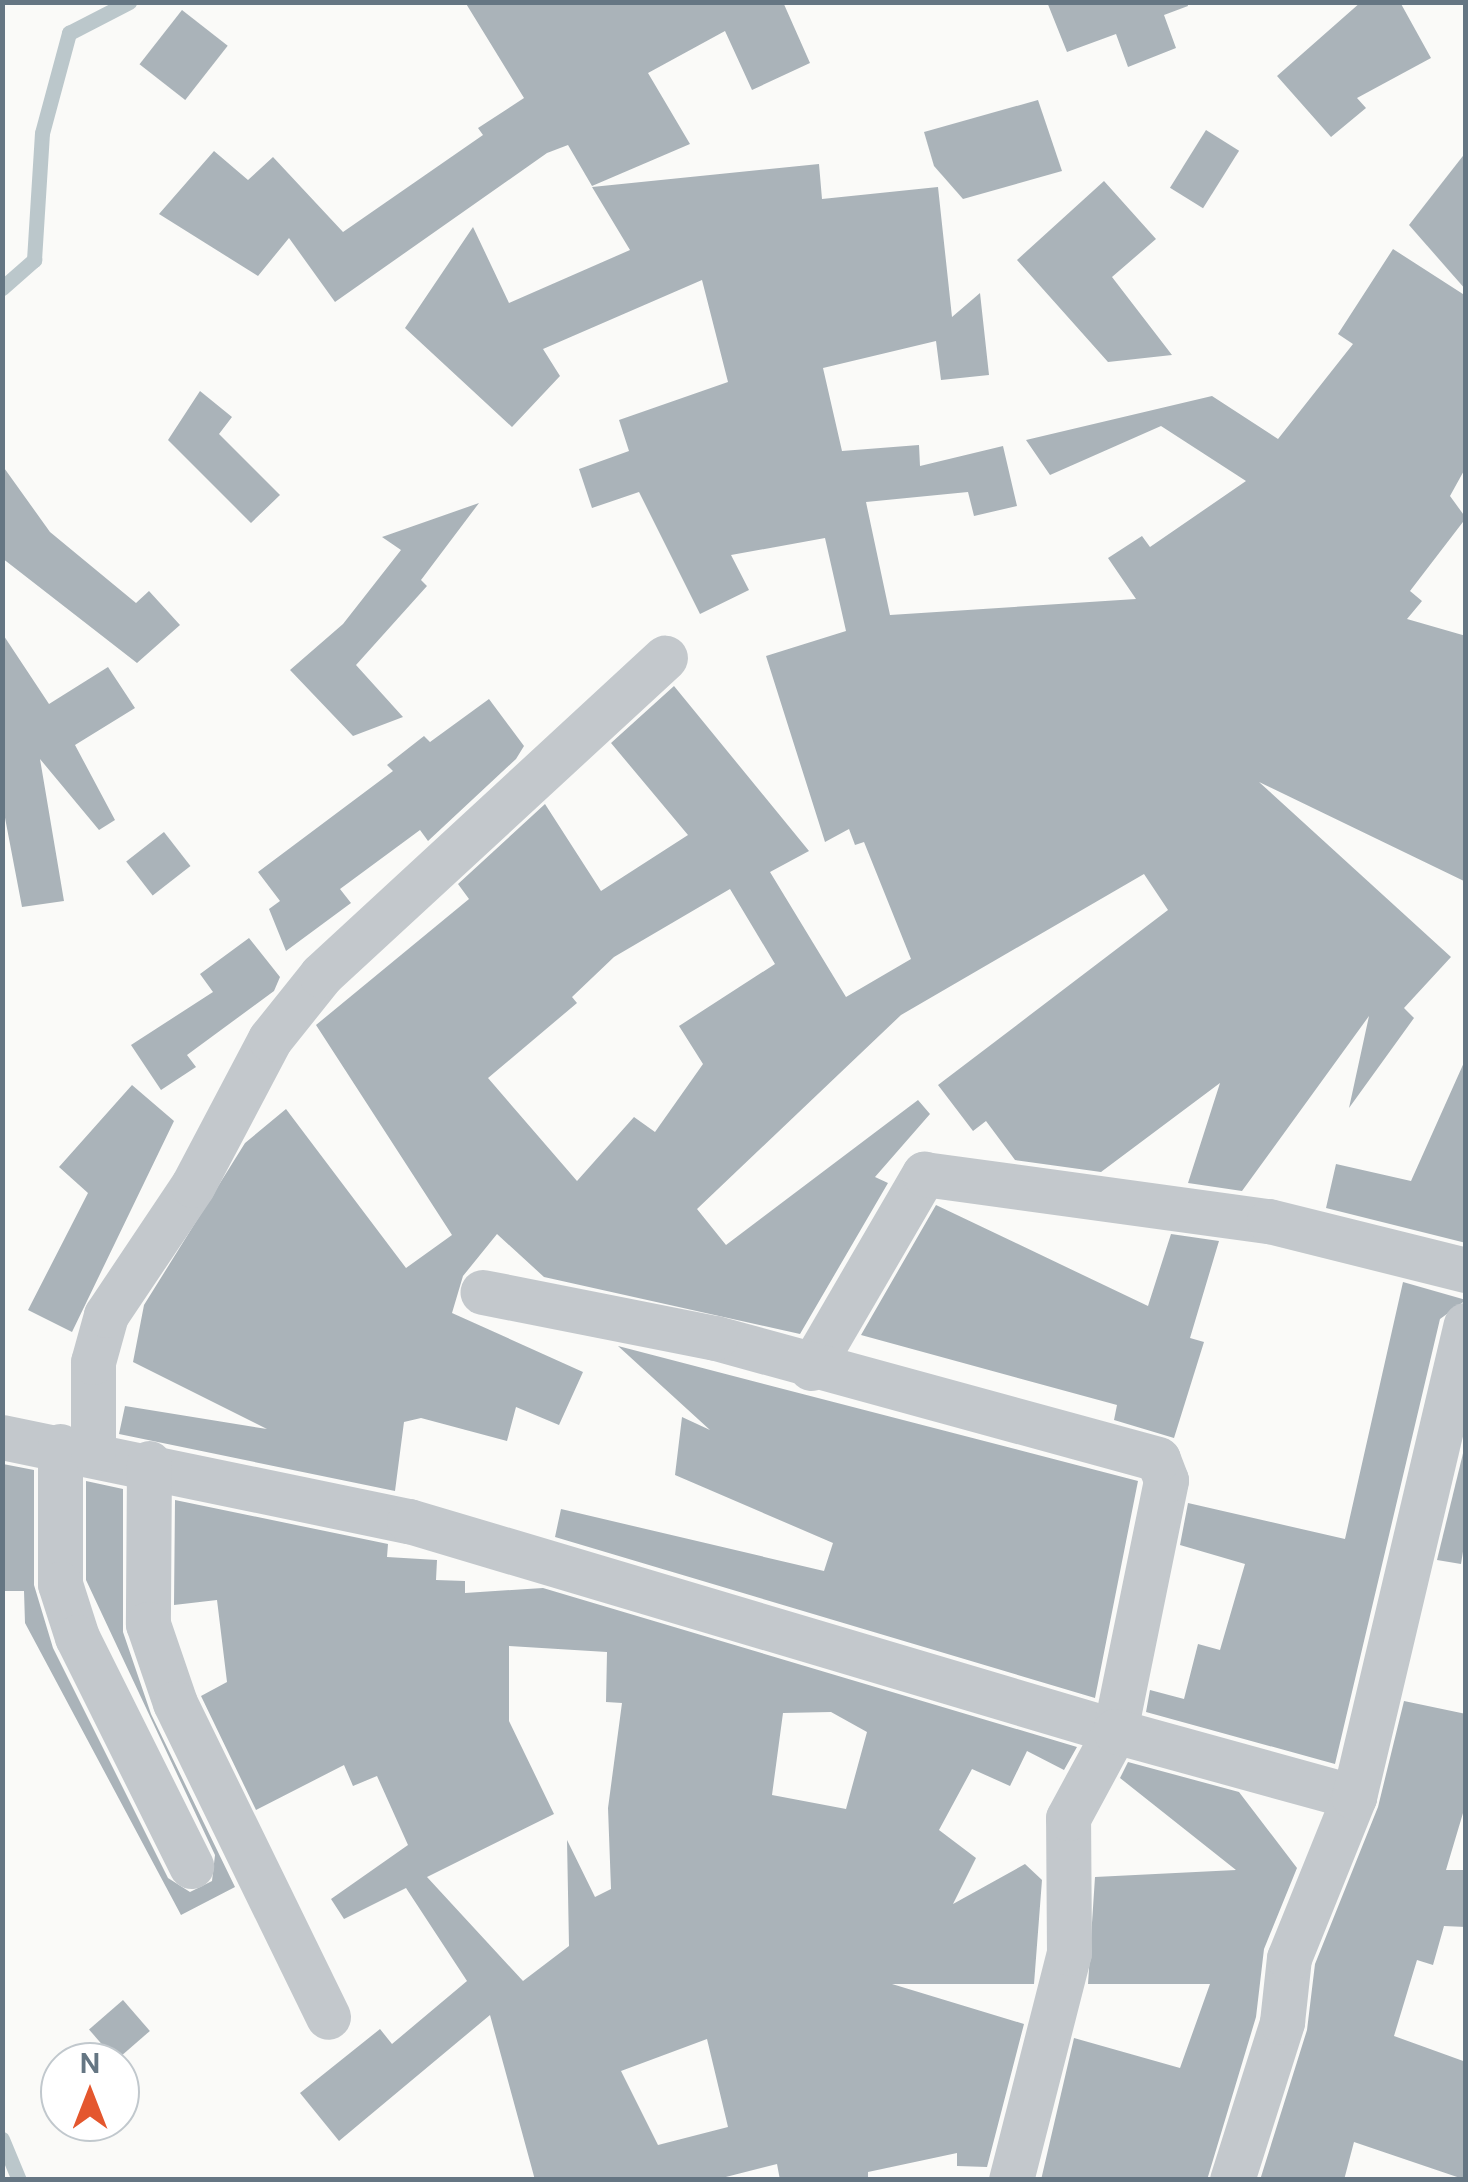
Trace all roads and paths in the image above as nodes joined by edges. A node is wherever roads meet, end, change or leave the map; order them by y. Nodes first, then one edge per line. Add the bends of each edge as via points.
1 (665, 658) dead end
2 (1466, 1270) edge
3 (484, 1292) dead end
4 (1466, 1325) edge
5 (811, 1368) junction
6 (2, 1437) edge
7 (76, 1449) junction
8 (149, 1463) junction
9 (1115, 1731) junction
10 (1354, 1797) junction
11 (192, 1866) dead end
12 (328, 2017) dead end
13 (1011, 2180) edge
14 (1232, 2180) edge

1 - 7 street via 320,975 270,1039 193,1185 106,1314
2 - 5 street via 1268,1222 924,1174
3 - 5 street via 715,1338
4 - 10 street
5 - 9 street via 1158,1459 1166,1480
6 - 7 street
7 - 8 street
7 - 11 street via 65,1602
8 - 9 street via 409,1521
8 - 12 street via 148,1624 174,1703
9 - 10 street
9 - 13 street via 1068,1818 1069,1953
10 - 14 street via 1289,1958 1282,2022

